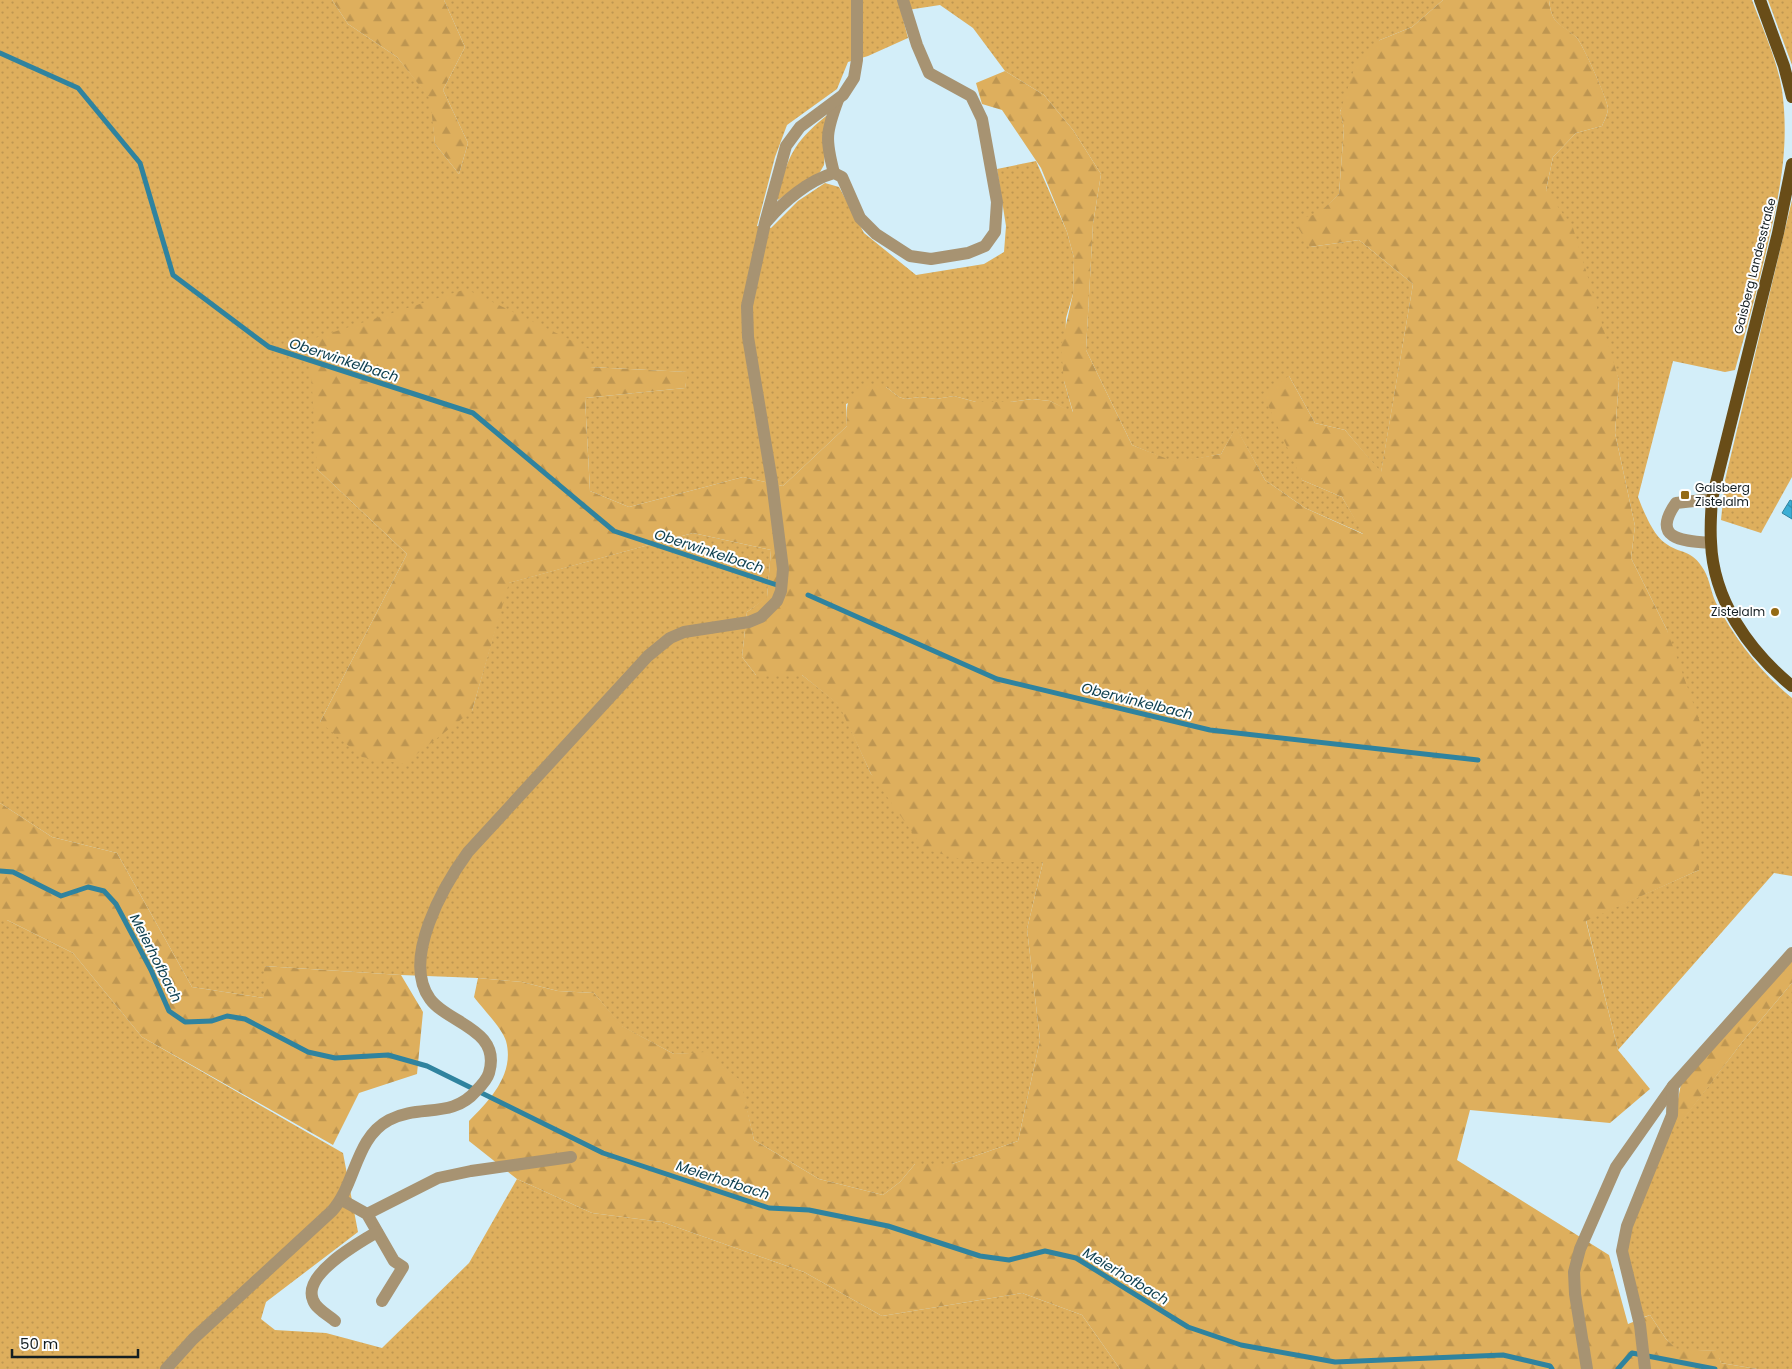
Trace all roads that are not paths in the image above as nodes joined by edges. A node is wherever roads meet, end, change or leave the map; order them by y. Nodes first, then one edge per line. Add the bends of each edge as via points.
1 (857, 0) edge
2 (903, 0) edge
3 (1760, 0) edge
4 (1792, 97) edge
5 (838, 100) junction
6 (1792, 164) edge
7 (834, 173) junction
8 (765, 223) junction
9 (1712, 499) junction
10 (1711, 543) junction
11 (1792, 686) edge
12 (1792, 953) edge
13 (1673, 1086) junction
14 (571, 1157) dead end
15 (342, 1200) junction
16 (367, 1214) junction
17 (377, 1232) junction
18 (382, 1301) dead end
19 (335, 1321) dead end
20 (1645, 1368) edge
21 (166, 1369) edge
22 (1587, 1369) edge

1 - 5 street via 856,70
2 - 7 street via 929,73 971,96 982,119 997,202 995,232 985,246 968,254 931,259 910,256 876,234 860,218 842,177
3 - 4 main road
5 - 7 street via 827,130 827,146
5 - 8 street via 800,127 789,140
6 - 9 main road, Gaisberg Landesstraße
7 - 8 street via 820,177 778,208
8 - 15 street via 749,294 746,325 783,569 777,601 761,617 749,622 684,632 656,649 490,826 456,868 426,932 421,977 430,999 483,1039 490,1062 484,1083 459,1106 400,1116 376,1128 365,1143
9 - 10 main road, Gaisberg Landesstraße
9 - 10 street via 1676,503 1669,512 1667,525 1678,540
10 - 11 main road, Gaisberg Landesstraße via 1716,574 1729,611 1748,642
12 - 13 street
13 - 20 street via 1672,1115 1624,1238 1624,1264 1636,1308
13 - 22 street via 1616,1167 1580,1249 1574,1272 1575,1294
14 - 16 street via 438,1178
15 - 16 street
15 - 21 street via 193,1339
16 - 17 street
17 - 18 street via 394,1261 403,1267
17 - 19 street via 342,1253 314,1282 313,1301

